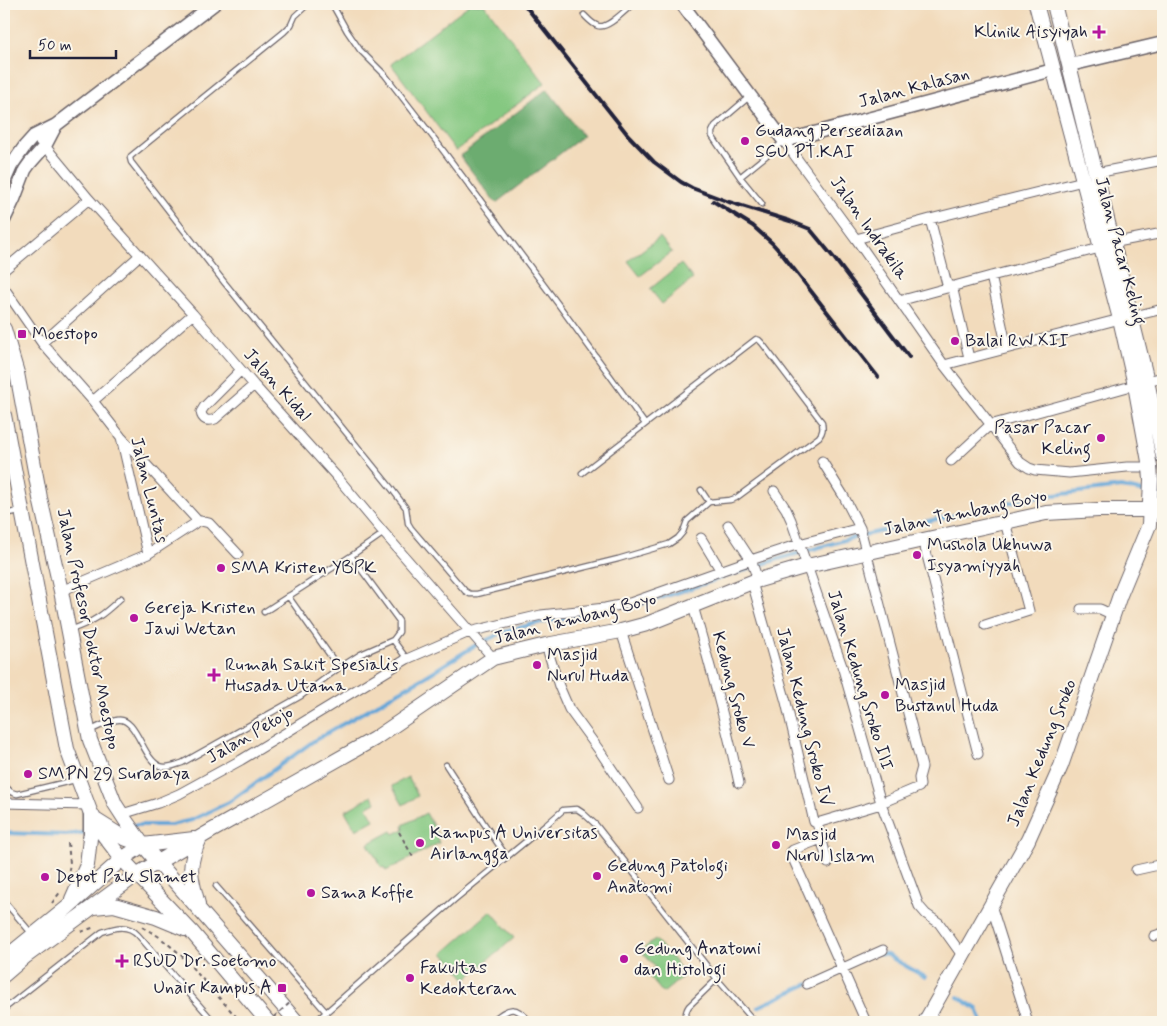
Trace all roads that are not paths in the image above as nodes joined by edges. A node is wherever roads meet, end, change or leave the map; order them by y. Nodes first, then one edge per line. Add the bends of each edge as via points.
1 (214, 4) edge
2 (308, 4) edge
3 (332, 4) edge
4 (633, 4) edge
5 (682, 4) edge
6 (1036, 4) edge
7 (1054, 4) edge
8 (584, 15) dead end
9 (1163, 43) edge
10 (1070, 65) junction
11 (1053, 70) junction
12 (751, 95) junction
13 (56, 125) junction
14 (34, 136) junction
15 (784, 141) junction
16 (45, 146) junction
17 (1163, 160) edge
18 (1096, 173) junction
19 (740, 177) junction
20 (1083, 181) junction
21 (4, 182) edge
22 (89, 199) junction
23 (762, 204) dead end
24 (1097, 208) junction
25 (930, 219) junction
26 (4, 220) edge
27 (1163, 233) edge
28 (856, 239) junction
29 (1106, 245) junction
30 (140, 256) junction
31 (4, 270) edge
32 (991, 276) junction
33 (950, 287) junction
34 (4, 288) edge
35 (899, 301) junction
36 (1163, 309) edge
37 (193, 314) junction
38 (1125, 318) junction
39 (4, 329) edge
40 (42, 343) junction
41 (1007, 348) junction
42 (970, 358) junction
43 (944, 365) junction
44 (241, 370) junction
45 (1163, 377) edge
46 (1141, 383) junction
47 (254, 385) junction
48 (92, 401) junction
49 (4, 415) edge
50 (645, 424) junction
51 (990, 425) junction
52 (121, 437) junction
53 (1163, 453) edge
54 (822, 461) dead end
55 (950, 461) dead end
56 (1154, 464) edge
57 (582, 473) dead end
58 (701, 490) dead end
59 (774, 491) dead end
60 (709, 502) junction
61 (22, 510) junction
62 (1154, 510) edge
63 (4, 514) edge
64 (197, 520) junction
65 (1005, 522) junction
66 (728, 525) dead end
67 (861, 530) junction
68 (384, 533) junction
69 (701, 538) dead end
70 (923, 540) junction
71 (800, 545) junction
72 (865, 549) junction
73 (148, 554) junction
74 (238, 554) dead end
75 (351, 556) junction
76 (752, 562) junction
77 (806, 563) junction
78 (721, 571) junction
79 (755, 580) junction
80 (60, 591) junction
81 (288, 596) junction
82 (121, 598) dead end
83 (693, 606) junction
84 (1081, 610) dead end
85 (264, 612) dead end
86 (1114, 615) junction
87 (985, 625) dead end
88 (68, 631) junction
89 (621, 631) junction
90 (471, 634) junction
91 (394, 640) junction
92 (546, 645) junction
93 (490, 654) junction
94 (407, 659) junction
95 (340, 668) junction
96 (88, 732) junction
97 (978, 754) dead end
98 (446, 766) dead end
99 (78, 779) junction
100 (669, 780) dead end
101 (739, 783) dead end
102 (4, 785) edge
103 (4, 803) edge
104 (881, 803) junction
105 (638, 808) dead end
106 (817, 823) junction
107 (95, 824) junction
108 (126, 826) junction
109 (200, 838) junction
110 (821, 839) junction
111 (143, 845) junction
112 (508, 857) junction
113 (122, 859) junction
114 (158, 862) junction
115 (828, 863) dead end
116 (1163, 864) edge
117 (1136, 870) dead end
118 (136, 875) junction
119 (216, 886) dead end
120 (4, 901) edge
121 (991, 905) junction
122 (68, 907) junction
123 (94, 907) junction
124 (199, 907) junction
125 (190, 931) junction
126 (33, 935) junction
127 (883, 950) dead end
128 (962, 955) junction
129 (4, 959) edge
130 (842, 971) junction
131 (4, 975) edge
132 (717, 979) junction
133 (807, 984) dead end
134 (4, 1009) edge
135 (326, 1012) junction
136 (214, 1022) edge
137 (268, 1022) edge
138 (297, 1022) edge
139 (315, 1022) edge
140 (490, 1022) edge
141 (530, 1022) edge
142 (690, 1022) edge
143 (754, 1022) edge
144 (866, 1022) edge
145 (925, 1022) edge
146 (1028, 1022) edge

1 - 13 street
2 - 60 lane via 284,32 130,158 224,282 391,488 406,508 411,528 465,591 477,594 669,544 683,532 687,521
3 - 50 lane via 360,50 385,75 436,141
4 - 8 lane via 602,26
5 - 12 street, Jalan Indrakila
6 - 11 main road, Jalan Pacar Keling
7 - 10 main road, Jalan Pacar Keling
9 - 10 street
10 - 11 main road
10 - 18 main road, Jalan Pacar Keling
11 - 15 street, Jalan Kalasan
11 - 20 main road, Jalan Pacar Keling
12 - 15 street, Jalan Indrakila
12 - 19 lane via 712,132
13 - 14 street
13 - 16 street
14 - 16 street, Jalan Kidal
14 - 21 street via 17,157
15 - 19 lane
15 - 28 street, Jalan Indrakila
16 - 22 street, Jalan Kidal
16 - 26 street via 25,170
17 - 18 street
18 - 24 main road, Jalan Pacar Keling
19 - 23 lane
20 - 24 main road, Jalan Pacar Keling
20 - 25 street
22 - 30 street, Jalan Kidal
22 - 31 street
24 - 29 main road, Jalan Pacar Keling
25 - 28 street
25 - 33 street
27 - 29 street
28 - 35 street, Jalan Indrakila
29 - 32 street
29 - 38 main road, Jalan Pacar Keling
30 - 37 street, Jalan Kidal
30 - 40 street
32 - 33 street
32 - 41 street
33 - 35 street
33 - 42 street
34 - 40 street, Jalan Luntas
35 - 43 street, Jalan Indrakila
36 - 38 street
37 - 44 street, Jalan Kidal
37 - 48 street
38 - 41 street
38 - 46 main road, Jalan Pacar Keling
39 - 80 main road, Jalan Profesor Doktor Moestopo via 17,373
40 - 48 street, Jalan Luntas
41 - 42 street
42 - 43 street
43 - 51 street, Jalan Indrakila
44 - 47 street, Jalan Kidal
44 - 47 street via 204,407 201,415 209,421 215,419
45 - 46 street
46 - 51 street
46 - 53 main road, Jalan Pacar Keling
46 - 56 main road, Jalan Pacar Keling
47 - 68 street, Jalan Kidal
48 - 52 street, Jalan Luntas
49 - 61 main road
50 - 57 lane
50 - 60 lane via 751,342 756,339 762,343 822,422 822,433 736,498
51 - 55 street
51 - 56 street, Jalan Indrakila via 1020,462 1035,470 1070,473
52 - 64 street
52 - 73 street, Jalan Luntas
53 - 56 street, Jalan Indrakila
54 - 67 street
56 - 62 main road, Jalan Pacar Keling via 1151,482
58 - 60 lane
59 - 71 street, Jalan Kedung Sroko III via 786,509
61 - 63 lane
61 - 99 main road via 67,749
62 - 65 main road, Jalan Tambang Boyo via 1046,513
62 - 86 main road, Jalan Kedung Sroko
64 - 73 street
64 - 74 street via 209,523
65 - 70 main road, Jalan Tambang Boyo
65 - 87 street via 1029,611
66 - 76 street, Jalan Kedung Sroko IV
67 - 71 street, Jalan Petojo
67 - 72 street
68 - 75 lane
68 - 90 street, Jalan Kidal
69 - 78 street
70 - 72 main road, Jalan Tambang Boyo
70 - 97 street
71 - 76 street, Jalan Petojo
71 - 77 street, Jalan Kedung Sroko III
72 - 77 main road, Jalan Tambang Boyo
72 - 104 street, Jalan Kedung Sroko IV via 922,767 919,787
73 - 80 street, Jalan Luntas
75 - 81 lane
75 - 91 lane via 399,621 399,632
76 - 78 street, Jalan Petojo
76 - 79 street, Jalan Kedung Sroko IV
77 - 79 main road, Jalan Tambang Boyo
77 - 104 street, Jalan Kedung Sroko III via 843,669
78 - 90 street, Jalan Petojo via 630,602 541,615
79 - 83 main road, Jalan Tambang Boyo
79 - 106 street, Jalan Kedung Sroko IV
80 - 88 main road, Jalan Profesor Doktor Moestopo
81 - 85 lane
81 - 95 lane
82 - 88 lane via 96,619
83 - 89 main road, Jalan Tambang Boyo
83 - 101 street, Kedung Sroko V
84 - 86 street via 1100,609
86 - 121 main road, Jalan Kedung Sroko via 1061,766 1028,840
88 - 96 main road, Jalan Profesor Doktor Moestopo
89 - 92 main road, Jalan Tambang Boyo
89 - 100 street
90 - 93 street, Jalan Kidal
90 - 94 street, Jalan Petojo
91 - 94 lane
91 - 95 lane
92 - 93 main road, Jalan Tambang Boyo
92 - 105 street via 569,709
93 - 109 main road, Jalan Tambang Boyo via 374,739
94 - 108 street, Jalan Petojo via 241,760 158,803
95 - 96 lane via 280,709 172,766 160,766 154,762 134,730 122,720
96 - 108 main road, Jalan Profesor Doktor Moestopo
98 - 112 lane
99 - 102 lane via 17,794
99 - 107 main road
103 - 107 street
104 - 106 street, Jalan Kedung Sroko IV
104 - 128 street, Jalan Kedung Sroko III via 919,906 939,923
106 - 110 street
107 - 108 main road
107 - 113 main road
107 - 122 main road via 87,865
108 - 111 main road, Jalan Profesor Doktor Moestopo
109 - 111 main road
109 - 114 main road, Jalan Tambang Boyo
109 - 124 main road via 193,852 190,872
110 - 115 street
110 - 130 street via 791,852
111 - 113 main road
111 - 114 main road, Jalan Profesor Doktor Moestopo
112 - 132 lane via 563,810 583,812
112 - 135 lane
113 - 118 main road
113 - 122 main road
114 - 118 main road, Jalan Tambang Boyo
114 - 124 main road, Jalan Profesor Doktor Moestopo
116 - 117 street
118 - 123 main road, Jalan Tambang Boyo
118 - 125 main road
119 - 135 lane
120 - 126 lane
121 - 128 main road, Jalan Kedung Sroko
121 - 146 street
122 - 126 main road
123 - 125 main road via 114,905
123 - 131 main road, Jalan Tambang Boyo
124 - 138 main road, Jalan Profesor Doktor Moestopo
125 - 137 main road
126 - 129 main road
127 - 130 street
128 - 145 main road, Jalan Kedung Sroko
130 - 133 street
130 - 144 street
132 - 142 lane via 686,1010
132 - 143 lane
134 - 136 lane via 102,932 122,927 134,930
135 - 139 lane
140 - 141 lane via 510,1010 517,1010

